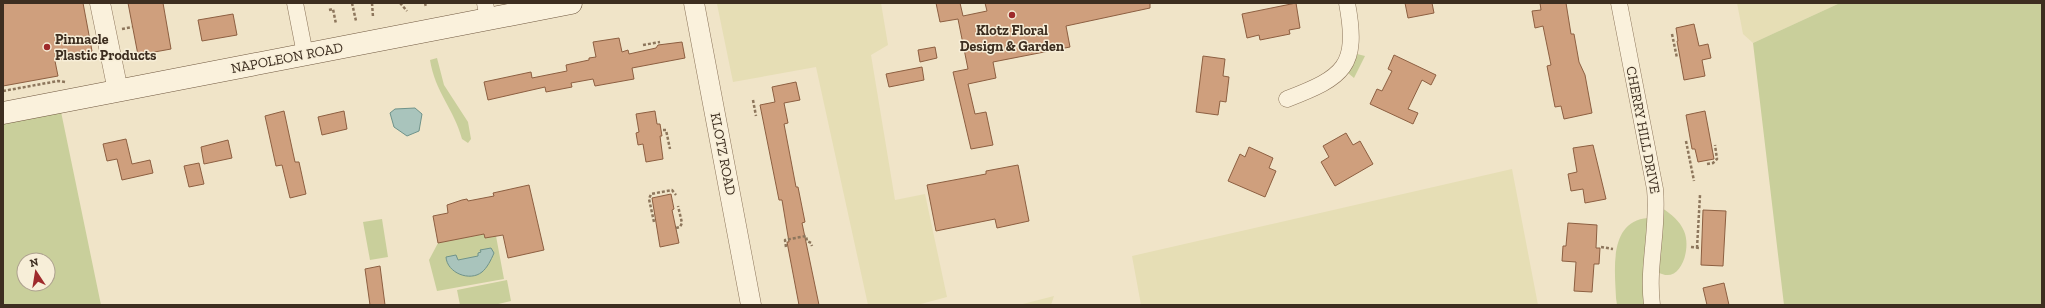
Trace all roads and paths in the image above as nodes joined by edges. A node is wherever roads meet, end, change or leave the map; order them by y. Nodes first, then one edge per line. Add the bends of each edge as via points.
1 (100, 3) edge
2 (295, 3) edge
3 (352, 3) edge
4 (372, 3) edge
5 (400, 3) edge
6 (426, 3) edge
7 (571, 3) edge
8 (694, 3) edge
9 (1348, 3) edge
10 (1619, 3) edge
11 (426, 7) dead end
12 (329, 10) dead end
13 (407, 11) dead end
14 (487, 11) edge
15 (373, 17) dead end
16 (356, 21) dead end
17 (336, 24) dead end
18 (132, 27) dead end
19 (118, 30) dead end
20 (1672, 34) dead end
21 (660, 42) dead end
22 (643, 45) dead end
23 (305, 54) junction
24 (1677, 58) dead end
25 (58, 81) dead end
26 (3, 91) edge
27 (118, 91) junction
28 (1287, 99) dead end
29 (753, 100) dead end
30 (3, 113) edge
31 (756, 116) dead end
32 (663, 130) dead end
33 (1686, 141) dead end
34 (1715, 145) dead end
35 (670, 149) dead end
36 (1707, 164) dead end
37 (1694, 181) dead end
38 (676, 195) dead end
39 (1700, 195) dead end
40 (678, 206) dead end
41 (654, 222) dead end
42 (676, 228) dead end
43 (812, 246) dead end
44 (786, 247) dead end
45 (1601, 247) dead end
46 (1691, 247) dead end
47 (1613, 249) dead end
48 (751, 305) edge
49 (1652, 305) edge

1 - 27 street
2 - 23 street
3 - 16 path
4 - 15 path
5 - 13 path
6 - 11 path
7 - 14 main road, NAPOLEON ROAD
8 - 48 street, KLOTZ ROAD
9 - 28 street via 1352,44 1345,65 1336,76
10 - 49 street, CHERRY HILL DRIVE via 1655,189
12 - 17 path via 333,9
14 - 23 main road, NAPOLEON ROAD
18 - 19 path
20 - 24 path
21 - 22 path
23 - 27 main road, NAPOLEON ROAD
25 - 26 path
27 - 30 main road, NAPOLEON ROAD
29 - 31 path
32 - 35 path via 666,130
33 - 37 path
34 - 36 path via 1716,161
38 - 41 path via 672,190 651,194 649,199
39 - 46 path via 1699,248
40 - 42 path via 682,223
43 - 44 path via 806,236 785,240
45 - 47 path

